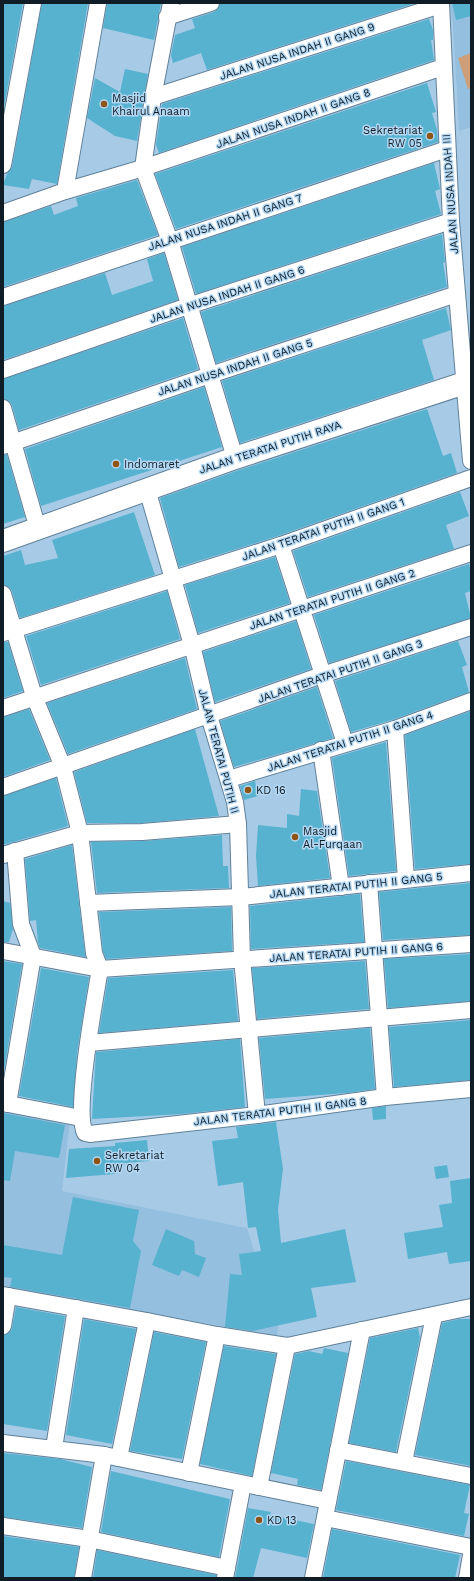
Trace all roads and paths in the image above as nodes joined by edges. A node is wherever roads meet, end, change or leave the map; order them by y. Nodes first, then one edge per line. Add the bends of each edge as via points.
1 (33, 3) edge
2 (98, 3) edge
3 (210, 3) edge
4 (441, 4) edge
5 (169, 10) edge
6 (443, 67) junction
7 (153, 97) junction
8 (447, 148) junction
9 (3, 165) edge
10 (143, 168) junction
11 (66, 191) junction
12 (3, 213) edge
13 (451, 222) junction
14 (170, 241) junction
15 (457, 294) junction
16 (3, 297) edge
17 (188, 306) junction
18 (3, 370) edge
19 (210, 375) junction
20 (467, 382) edge
21 (3, 408) edge
22 (8, 444) edge
23 (234, 458) junction
24 (471, 461) edge
25 (471, 478) edge
26 (147, 489) junction
27 (38, 529) junction
28 (3, 542) edge
29 (281, 545) junction
30 (471, 553) edge
31 (174, 580) junction
32 (3, 594) edge
33 (301, 610) junction
34 (471, 626) edge
35 (8, 632) edge
36 (192, 645) junction
37 (322, 675) junction
38 (34, 696) junction
39 (471, 701) edge
40 (3, 708) edge
41 (209, 716) junction
42 (395, 728) junction
43 (345, 743) junction
44 (321, 750) junction
45 (63, 767) junction
46 (229, 779) junction
47 (3, 787) edge
48 (238, 824) junction
49 (80, 833) junction
50 (9, 853) edge
51 (471, 873) edge
52 (406, 879) junction
53 (369, 883) junction
54 (341, 887) junction
55 (240, 897) junction
56 (88, 903) junction
57 (471, 944) edge
58 (3, 951) edge
59 (374, 951) junction
60 (33, 956) junction
61 (242, 960) junction
62 (100, 969) junction
63 (471, 1010) edge
64 (380, 1018) junction
65 (248, 1029) junction
66 (89, 1043) junction
67 (471, 1090) edge
68 (385, 1097) junction
69 (6, 1103) edge
70 (257, 1115) junction
71 (81, 1118) junction
72 (6, 1296) edge
73 (471, 1307) edge
74 (76, 1308) junction
75 (434, 1316) junction
76 (148, 1320) junction
77 (3, 1326) edge
78 (362, 1330) junction
79 (217, 1335) junction
80 (287, 1346) junction
81 (3, 1443) edge
82 (54, 1448) junction
83 (338, 1450) junction
84 (112, 1457) junction
85 (404, 1462) junction
86 (189, 1473) junction
87 (471, 1476) edge
88 (243, 1484) junction
89 (259, 1487) junction
90 (328, 1501) junction
91 (325, 1518) junction
92 (3, 1526) edge
93 (89, 1539) junction
94 (471, 1547) edge
95 (471, 1555) edge
96 (226, 1573) edge
97 (83, 1578) edge
98 (313, 1578) edge
99 (467, 1578) edge

1 - 9 street
2 - 11 street
3 - 5 street
4 - 6 street, JALAN NUSA INDAH III
4 - 7 street, JALAN NUSA INDAH II GANG 9
5 - 7 street
6 - 8 street, JALAN NUSA INDAH III
6 - 10 street, JALAN NUSA INDAH II GANG 8
7 - 10 street
8 - 13 street, JALAN NUSA INDAH III
8 - 14 street, JALAN NUSA INDAH II GANG 7
10 - 11 street, JALAN NUSA INDAH II GANG 8
10 - 14 street
11 - 12 street, JALAN NUSA INDAH II GANG 8
13 - 15 street, JALAN NUSA INDAH III
13 - 17 street, JALAN NUSA INDAH II GANG 6
14 - 16 street, JALAN NUSA INDAH II GANG 7
14 - 17 street
15 - 19 street, JALAN NUSA INDAH II GANG 5
15 - 20 street, JALAN NUSA INDAH III
17 - 18 street, JALAN NUSA INDAH II GANG 6
17 - 19 street
19 - 22 street, JALAN NUSA INDAH II GANG 5
19 - 23 street
20 - 23 street, JALAN TERATAI PUTIH RAYA
20 - 24 street, JALAN NUSA INDAH III
21 - 22 street
22 - 27 street
23 - 26 street, JALAN TERATAI PUTIH RAYA
25 - 29 street, JALAN TERATAI PUTIH II GANG 1
26 - 27 street, JALAN TERATAI PUTIH RAYA
26 - 31 street, JALAN TERATAI PUTIH II
27 - 28 street, JALAN TERATAI PUTIH RAYA
29 - 31 street, JALAN TERATAI PUTIH II GANG 1
29 - 33 street
30 - 33 street, JALAN TERATAI PUTIH II GANG 2
31 - 35 street, JALAN TERATAI PUTIH II GANG 1
31 - 36 street, JALAN TERATAI PUTIH II
32 - 35 street
33 - 36 street, JALAN TERATAI PUTIH II GANG 2
33 - 37 street
34 - 37 street, JALAN TERATAI PUTIH II GANG 3
35 - 38 street
36 - 38 street, JALAN TERATAI PUTIH II GANG 2
36 - 41 street, JALAN TERATAI PUTIH II
37 - 41 street, JALAN TERATAI PUTIH II GANG 3
37 - 43 street
38 - 40 street, JALAN TERATAI PUTIH II GANG 2
38 - 45 street
39 - 42 street, JALAN TERATAI PUTIH II GANG 4
41 - 45 street, JALAN TERATAI PUTIH II GANG 3
41 - 46 street, JALAN TERATAI PUTIH II
42 - 43 street, JALAN TERATAI PUTIH II GANG 4
42 - 52 street
43 - 44 street, JALAN TERATAI PUTIH II GANG 4
44 - 46 street, JALAN TERATAI PUTIH II GANG 4
44 - 54 street
45 - 47 street, JALAN TERATAI PUTIH II GANG 3
45 - 49 street
46 - 48 street, JALAN TERATAI PUTIH II
48 - 49 street via 142,832
48 - 55 street, JALAN TERATAI PUTIH II
49 - 50 street
49 - 56 street
50 - 60 street via 21,924
51 - 52 street, JALAN TERATAI PUTIH II GANG 5
52 - 53 street, JALAN TERATAI PUTIH II GANG 5
53 - 54 street, JALAN TERATAI PUTIH II GANG 5
53 - 59 street
54 - 55 street, JALAN TERATAI PUTIH II GANG 5
55 - 56 street, JALAN TERATAI PUTIH II GANG 5
55 - 61 street, JALAN TERATAI PUTIH II
56 - 62 street via 94,953
57 - 59 street, JALAN TERATAI PUTIH II GANG 6
58 - 60 street, JALAN TERATAI PUTIH II GANG 6
59 - 61 street, JALAN TERATAI PUTIH II GANG 6
59 - 64 street
60 - 62 street, JALAN TERATAI PUTIH II GANG 6
60 - 69 street
61 - 62 street, JALAN TERATAI PUTIH II GANG 6
61 - 65 street, JALAN TERATAI PUTIH II
62 - 66 street
63 - 64 street
64 - 65 street
64 - 68 street
65 - 66 street
65 - 70 street, JALAN TERATAI PUTIH II
66 - 71 street
67 - 68 street, JALAN TERATAI PUTIH II GANG 8
68 - 70 street, JALAN TERATAI PUTIH II GANG 8
69 - 71 street
70 - 71 street, JALAN TERATAI PUTIH II GANG 8 via 90,1134 84,1131
72 - 74 street
72 - 77 street
73 - 75 street
74 - 76 street
74 - 82 street
75 - 78 street
75 - 85 street
76 - 79 street
76 - 84 street
78 - 80 street
78 - 83 street
79 - 80 street
79 - 86 street
80 - 89 street
81 - 82 street
82 - 84 street
83 - 85 street
83 - 90 street
84 - 86 street
84 - 93 street
85 - 87 street
86 - 88 street
88 - 89 street
88 - 96 street
89 - 90 street
90 - 91 street
91 - 94 street
91 - 98 street
92 - 93 street
93 - 96 street
93 - 97 street
95 - 99 street

